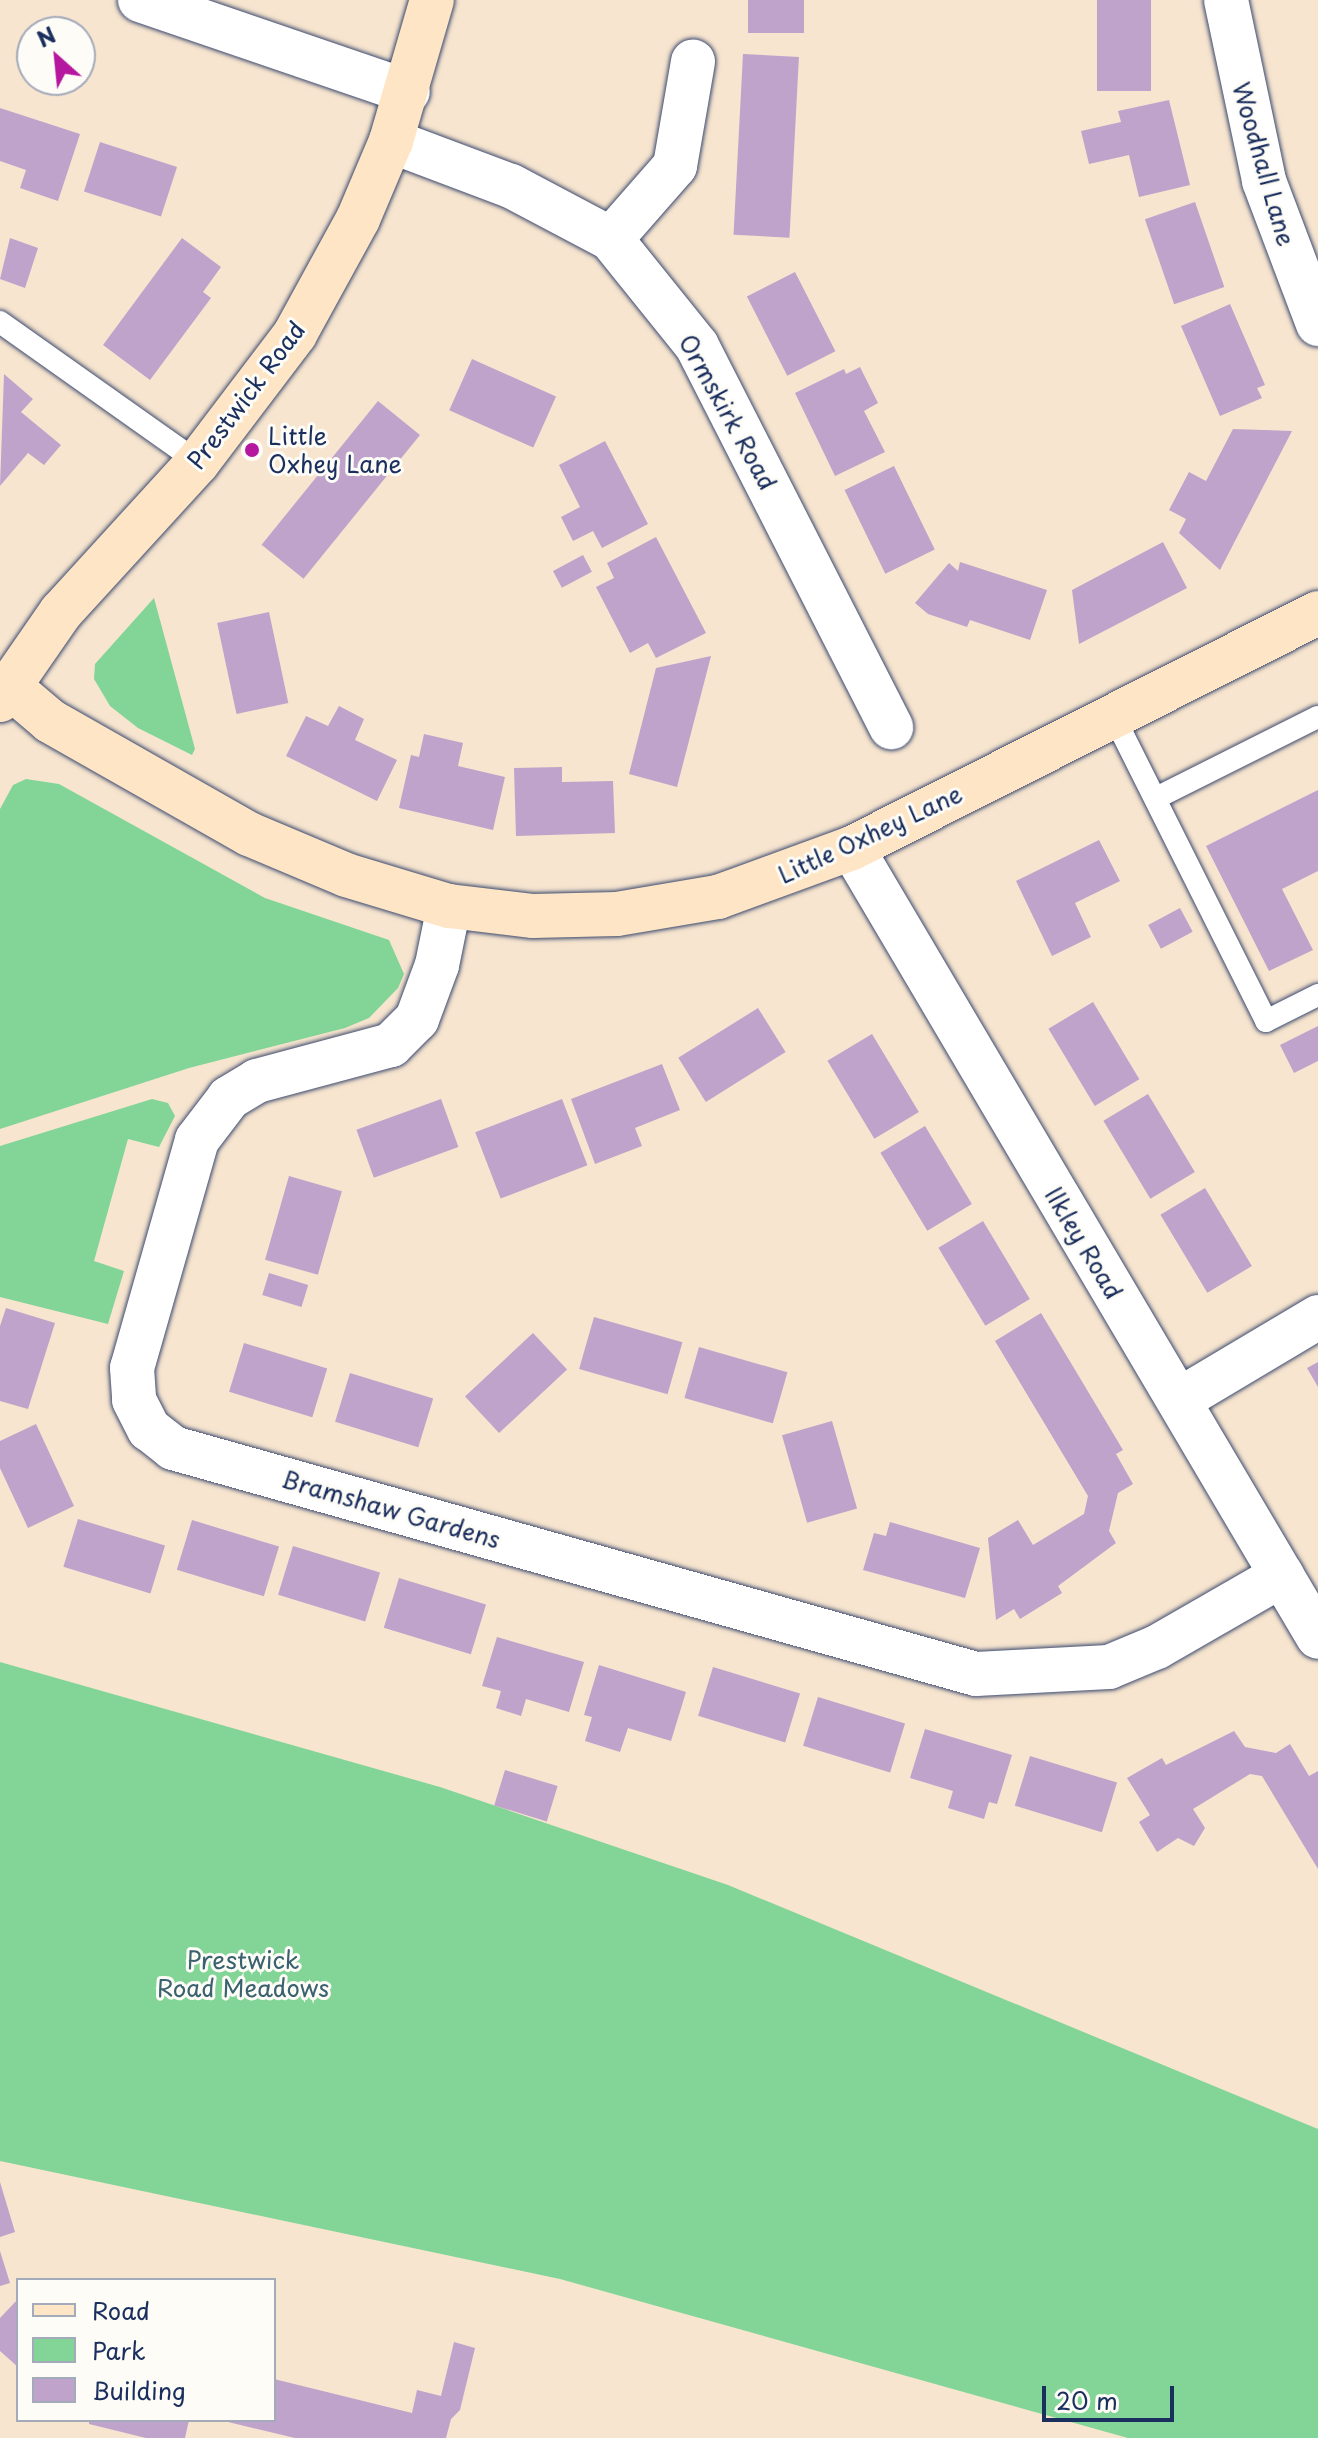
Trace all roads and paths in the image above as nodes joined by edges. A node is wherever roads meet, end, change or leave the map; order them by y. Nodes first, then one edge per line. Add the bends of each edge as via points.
1 (140, 0) edge
2 (432, 0) edge
3 (1226, 0) edge
4 (693, 62) dead end
5 (408, 92) junction
6 (391, 141) junction
7 (611, 239) junction
8 (1308, 279) edge
9 (0, 322) edge
10 (1318, 324) edge
11 (198, 462) junction
12 (1318, 613) edge
13 (4, 693) edge
14 (1113, 715) junction
15 (1318, 717) edge
16 (891, 727) dead end
17 (1156, 798) junction
18 (852, 848) junction
19 (449, 906) junction
20 (1318, 995) edge
21 (1318, 1317) edge
22 (1179, 1400) junction
23 (1282, 1575) junction
24 (1318, 1637) edge

1 - 5 street
2 - 5 main road, Prestwick Road
3 - 8 street, Woodhall Lane via 1264,181
4 - 7 street via 675,166
5 - 6 main road, Prestwick Road
6 - 7 street, Ormskirk Road via 511,186
6 - 11 main road, Prestwick Road via 358,219 295,334
7 - 16 street, Ormskirk Road via 697,346
8 - 10 street, Woodhall Lane
9 - 11 lane
11 - 13 main road, Prestwick Road via 61,612
12 - 14 main road, Little Oxhey Lane
13 - 19 main road, Little Oxhey Lane via 249,834 346,875
14 - 17 lane
14 - 18 main road, Little Oxhey Lane
15 - 17 lane
17 - 20 lane via 1266,1021
18 - 19 main road, Little Oxhey Lane via 718,897 617,914 533,916
18 - 22 street, Ilkley Road
19 - 23 street, Bramshaw Gardens via 437,965 417,1019 391,1045 257,1081 229,1098 197,1140 132,1368 134,1400 149,1429 173,1448 976,1674 1109,1667 1157,1647
21 - 22 street
22 - 23 street, Ilkley Road
23 - 24 street, Ilkley Road

